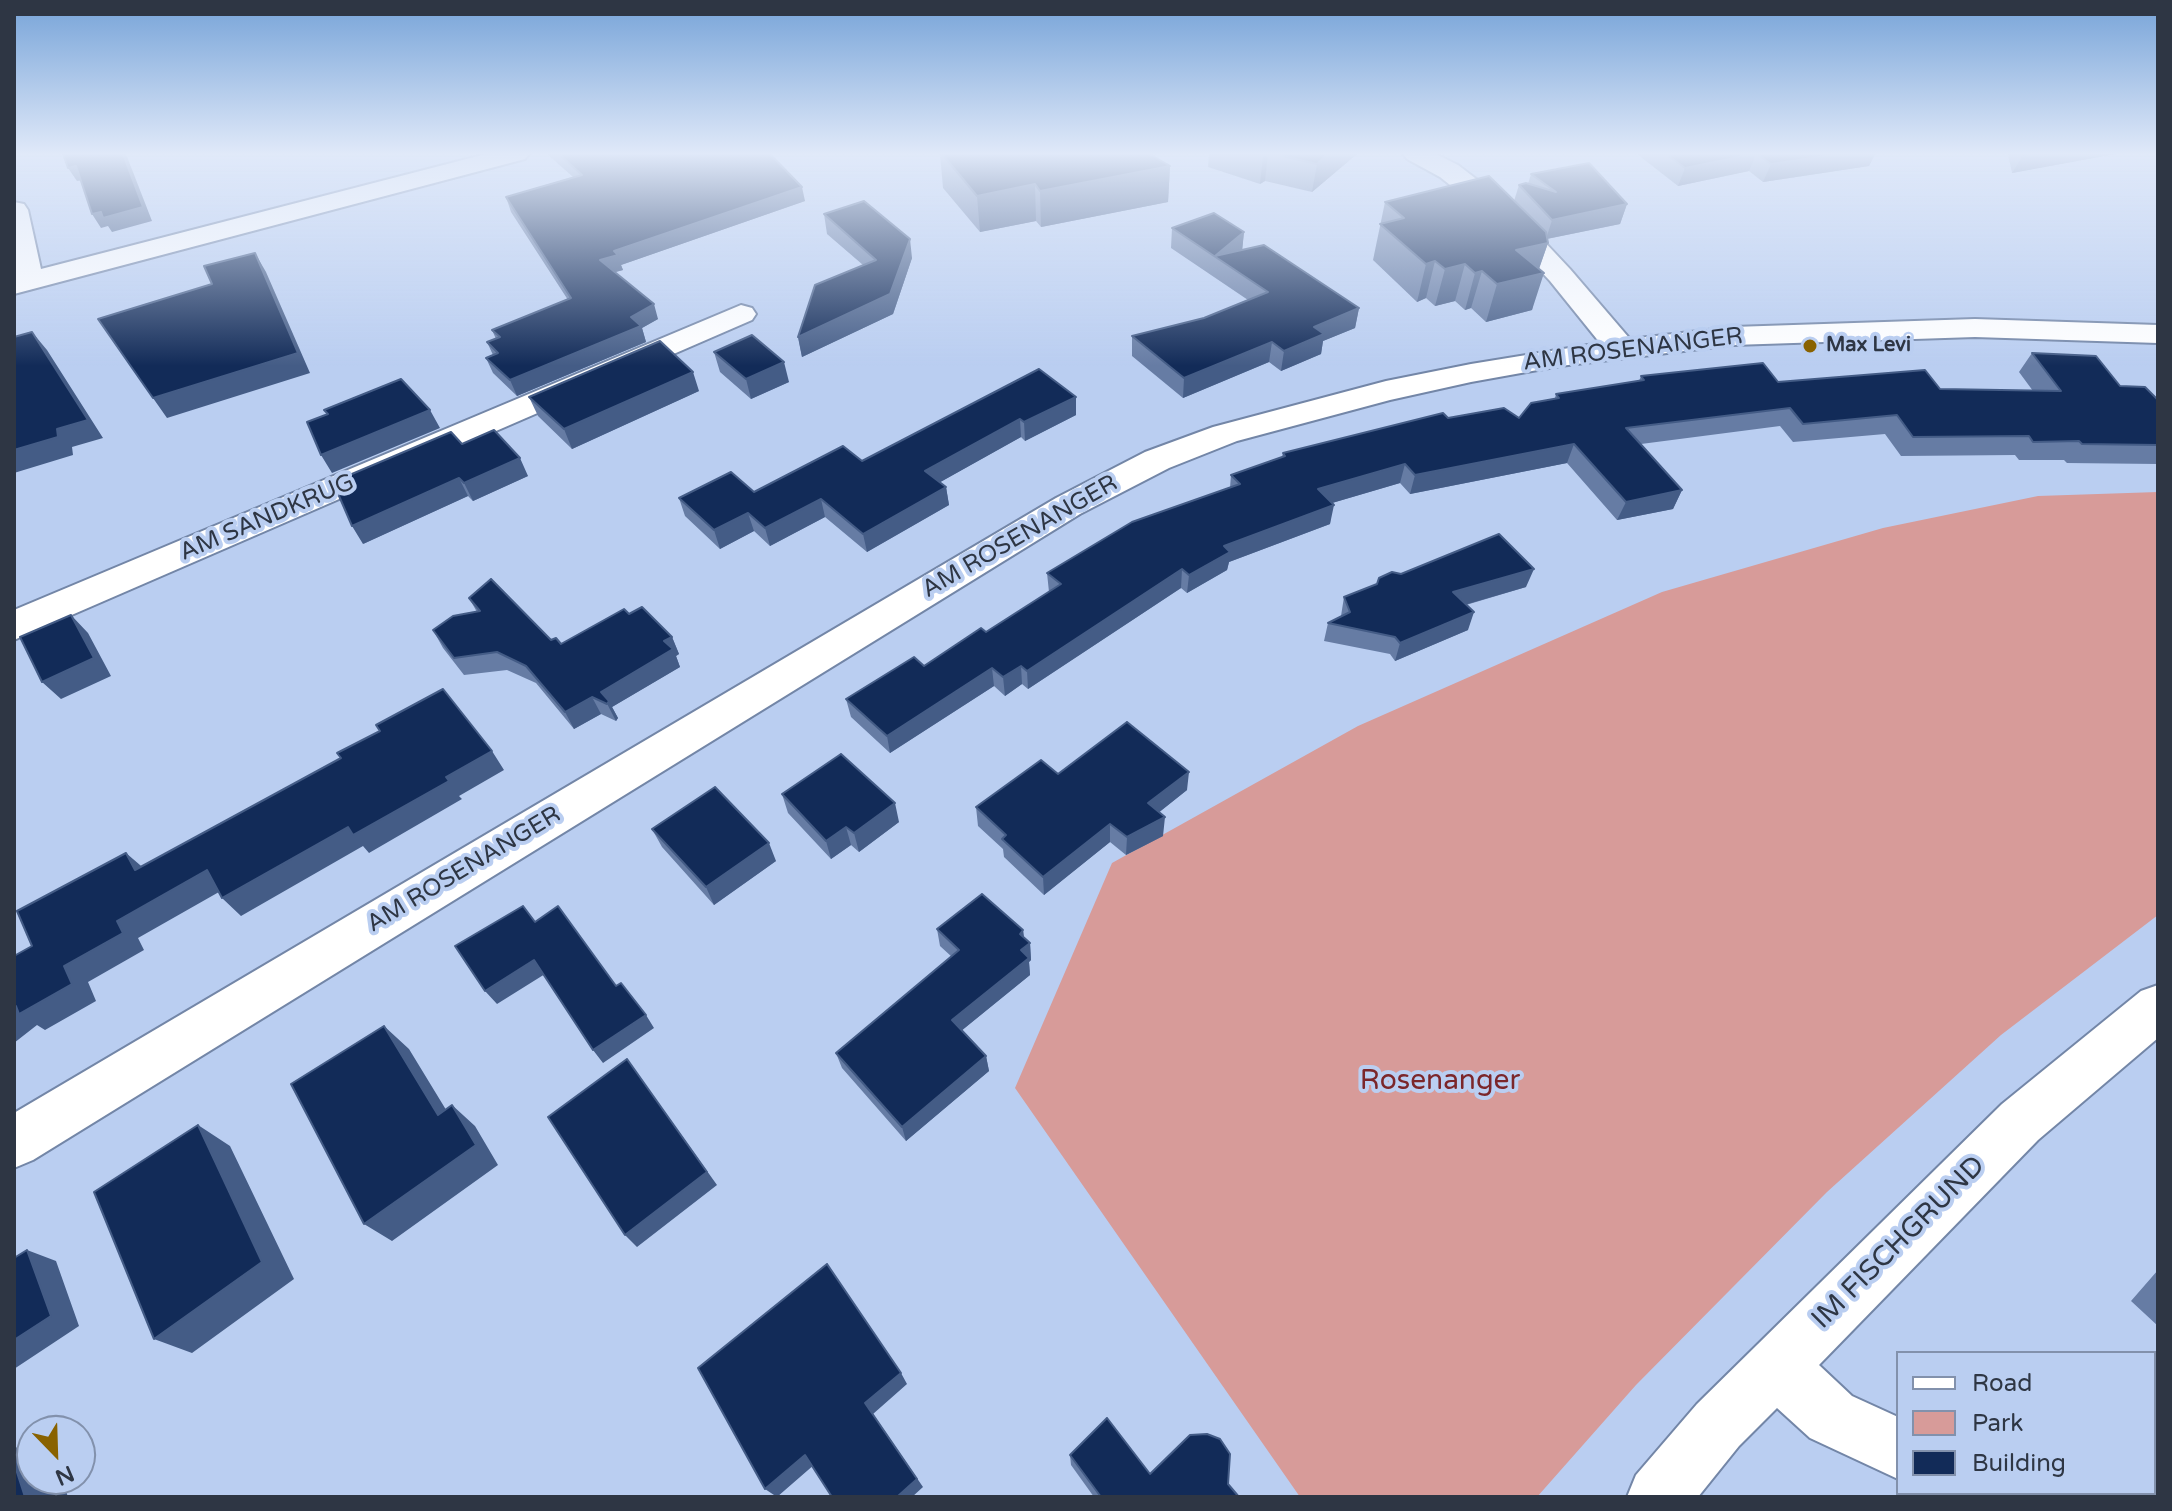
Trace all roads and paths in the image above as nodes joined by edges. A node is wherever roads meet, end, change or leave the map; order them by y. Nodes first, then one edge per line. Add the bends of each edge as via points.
1 (15, 225) edge
2 (245, 225) edge
3 (1513, 225) edge
4 (21, 283) edge
5 (741, 314) dead end
6 (2158, 334) edge
7 (1621, 348) junction
8 (14, 626) edge
9 (2158, 1007) edge
10 (14, 1142) edge
11 (1776, 1366) junction
12 (1896, 1447) edge
13 (1658, 1497) edge

1 - 4 street
2 - 4 street
3 - 7 street
5 - 8 street, AM SANDKRUG
6 - 7 street, AM ROSENANGER via 1853,330
7 - 10 street, AM ROSENANGER via 1386,391 1225,434 1157,460 940,582
9 - 11 street, IM FISCHGRUND via 2020,1122
11 - 12 street via 1831,1417
11 - 13 street, IM FISCHGRUND

